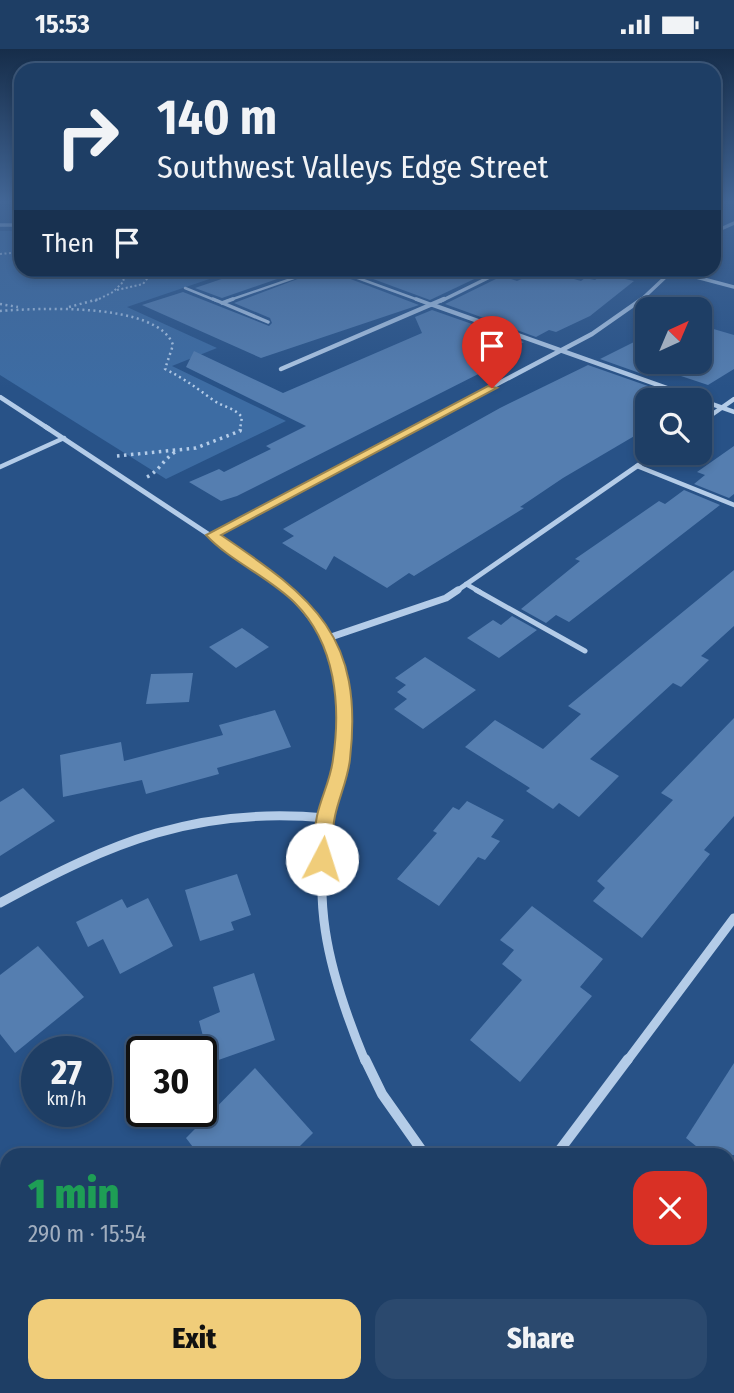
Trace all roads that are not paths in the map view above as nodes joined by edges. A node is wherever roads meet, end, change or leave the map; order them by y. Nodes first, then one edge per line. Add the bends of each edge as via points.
1 (297, 277) edge
2 (355, 277) edge
3 (490, 277) edge
4 (665, 277) edge
5 (698, 277) edge
6 (734, 287) edge
7 (184, 288) dead end
8 (222, 303) junction
9 (433, 305) junction
10 (268, 322) dead end
11 (562, 351) junction
12 (281, 369) dead end
13 (0, 397) edge
14 (734, 399) edge
15 (722, 408) junction
16 (734, 412) edge
17 (712, 415) edge
18 (64, 438) junction
19 (637, 466) joint
20 (0, 467) edge
21 (734, 505) edge
22 (212, 535) junction
23 (466, 584) junction
24 (328, 638) junction
25 (585, 651) dead end
26 (326, 818) junction
27 (0, 903) edge
28 (734, 918) edge
29 (420, 1148) edge
30 (561, 1148) edge

1 - 8 lane
2 - 9 lane
3 - 9 street
4 - 11 street via 619,317
5 - 6 street
7 - 8 lane
8 - 10 lane
9 - 11 street
9 - 12 street
11 - 15 street
11 - 22 street
13 - 18 street
14 - 15 street
15 - 16 street
15 - 17 street
18 - 20 lane
18 - 22 street
19 - 21 lane
19 - 23 street
22 - 24 street via 302,602
23 - 24 street via 414,611
23 - 25 lane
24 - 26 street via 345,697 342,761
26 - 27 street via 255,814 190,825 113,848
26 - 29 street via 320,880 333,975 378,1086
28 - 30 street

